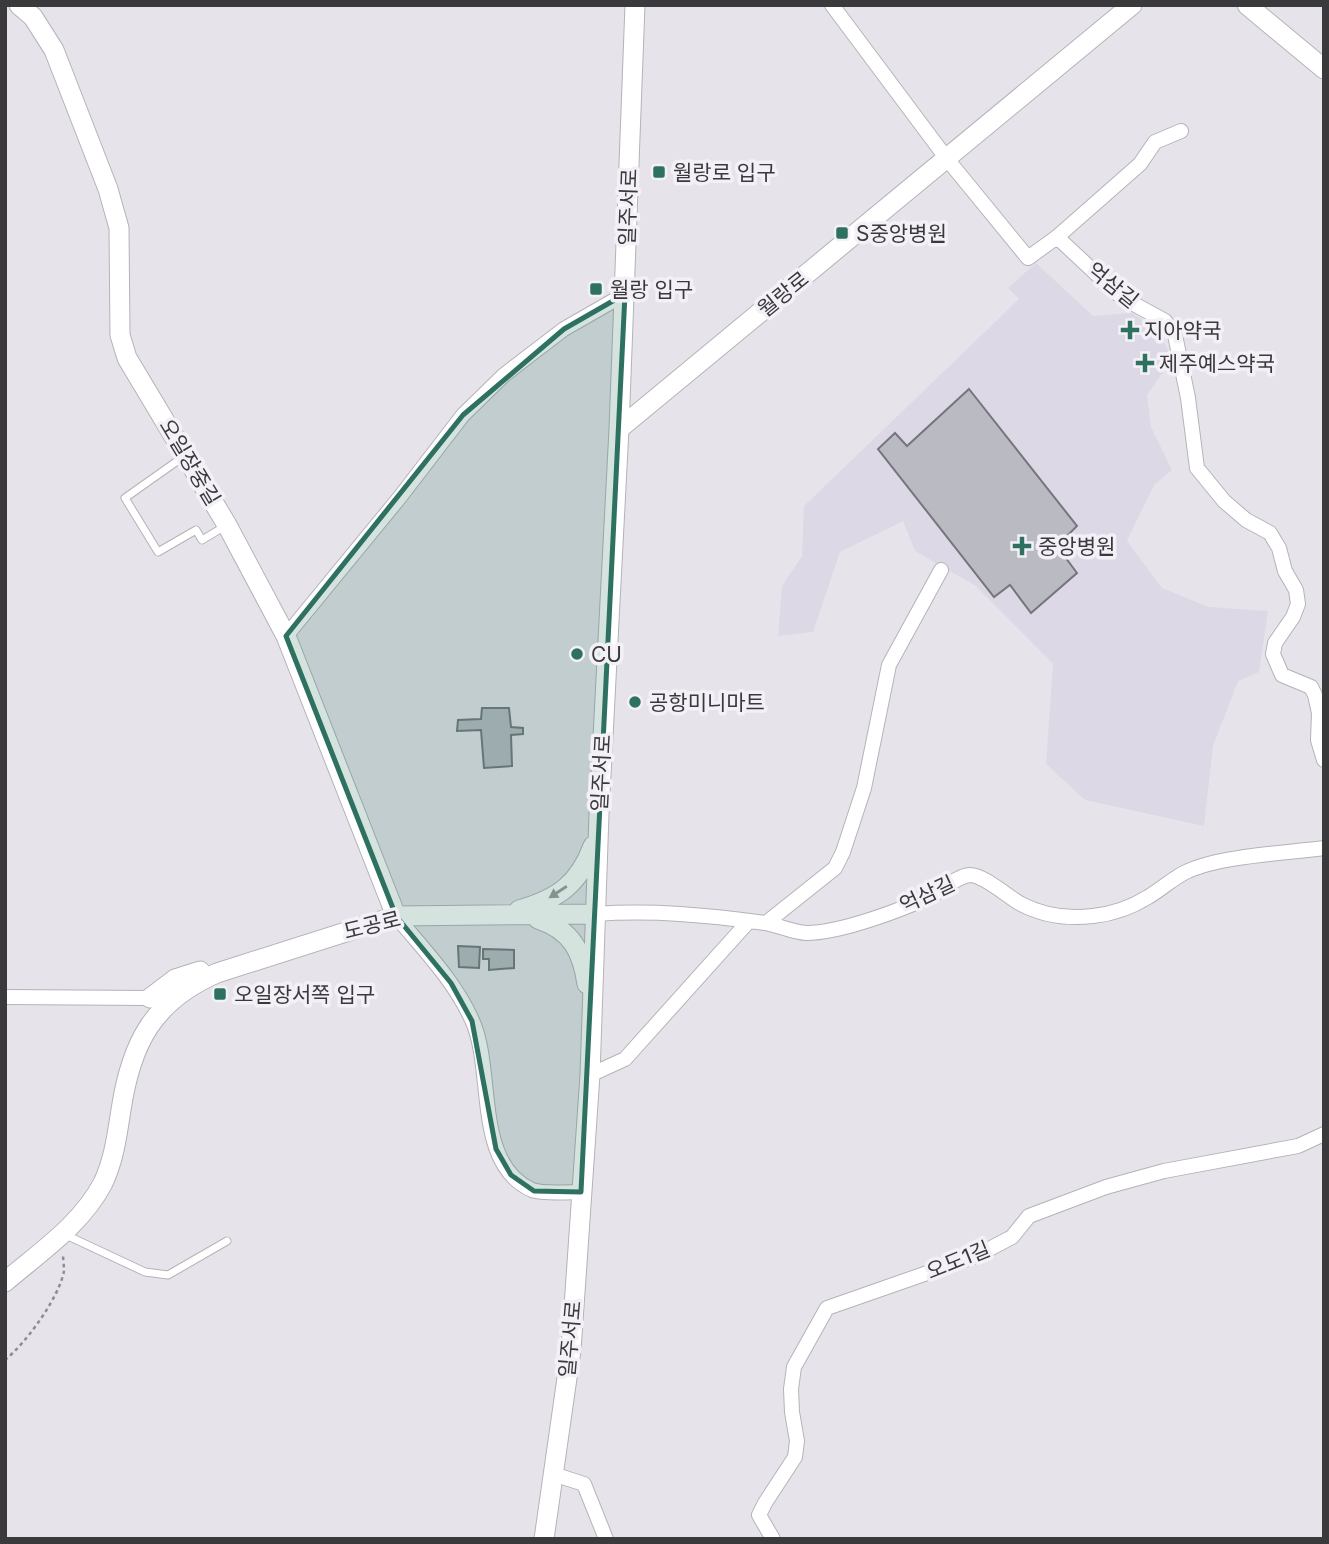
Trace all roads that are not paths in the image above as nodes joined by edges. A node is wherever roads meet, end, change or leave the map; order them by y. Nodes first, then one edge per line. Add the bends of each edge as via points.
1 (19, 5) edge
2 (635, 5) edge
3 (832, 5) edge
4 (1132, 5) edge
5 (1247, 5) edge
6 (1324, 69) edge
7 (1181, 131) dead end
8 (947, 159) junction
9 (1056, 237) junction
10 (625, 294) junction
11 (619, 429) junction
12 (186, 455) junction
13 (227, 525) junction
14 (941, 570) dead end
15 (286, 636) junction
16 (1324, 760) edge
17 (598, 814) junction
18 (1324, 848) edge
19 (595, 914) junction
20 (396, 916) junction
21 (498, 916) junction
22 (748, 922) junction
23 (766, 923) junction
24 (5, 997) edge
25 (157, 1002) junction
26 (593, 1016) junction
27 (590, 1075) junction
28 (1324, 1134) edge
29 (580, 1192) junction
30 (62, 1233) junction
31 (227, 1241) dead end
32 (5, 1282) edge
33 (553, 1474) junction
34 (544, 1539) edge
35 (606, 1539) edge
36 (773, 1539) edge

1 - 12 main road, 오일장중길 via 33,17 54,50 108,189 119,228 120,335 127,358
2 - 10 main road, 일주서로
3 - 8 street
4 - 8 main road, 월랑로
5 - 6 main road
7 - 9 street via 1155,142 1140,164
8 - 9 street via 1028,258
8 - 11 main road, 월랑로
9 - 16 street, 억삼길 via 1121,297 1165,321 1175,335 1197,468 1224,501 1270,533 1296,590 1298,604 1273,654 1282,675 1311,687 1315,695
10 - 11 main road, 일주서로
10 - 15 street via 564,329 463,415
11 - 17 main road, 일주서로
12 - 13 main road, 오일장중길
12 - 13 lane via 125,498 158,552 196,530 202,540
13 - 15 main road, 오일장중길
14 - 23 street via 889,665 864,788 843,852 835,867
15 - 20 main road, 오일장중길
17 - 19 main road, 일주서로
17 -> 21 main road via 595,842 578,878 538,905
18 - 23 street, 억삼길 via 1202,866 1146,899 1095,916 1050,915 971,875 877,917 831,929 805,933
19 - 21 main road, 도공로
19 - 22 street, 억삼길 via 685,912
19 - 26 main road, 일주서로
20 - 21 main road, 도공로
20 - 25 main road, 도공로 via 262,957
20 - 29 street via 451,982 472,1021 483,1056 496,1149 511,1175 534,1191
21 - 26 main road via 538,919 568,934 586,976
22 - 23 street, 억삼길
22 - 27 street via 625,1059
24 - 25 street
25 - 30 main road, 도공로 via 133,1055 107,1172 89,1206
26 - 27 main road, 일주서로
27 - 29 main road, 일주서로
28 - 36 street, 오도1길 via 1298,1146 1164,1171 1106,1187 1029,1216 1012,1237 976,1256 827,1308 794,1367 796,1457 760,1515
29 - 33 main road, 일주서로 via 571,1350
30 - 31 lane via 145,1272 167,1275
30 - 32 main road, 도공로
33 - 34 main road, 일주서로
33 - 35 street via 584,1484

